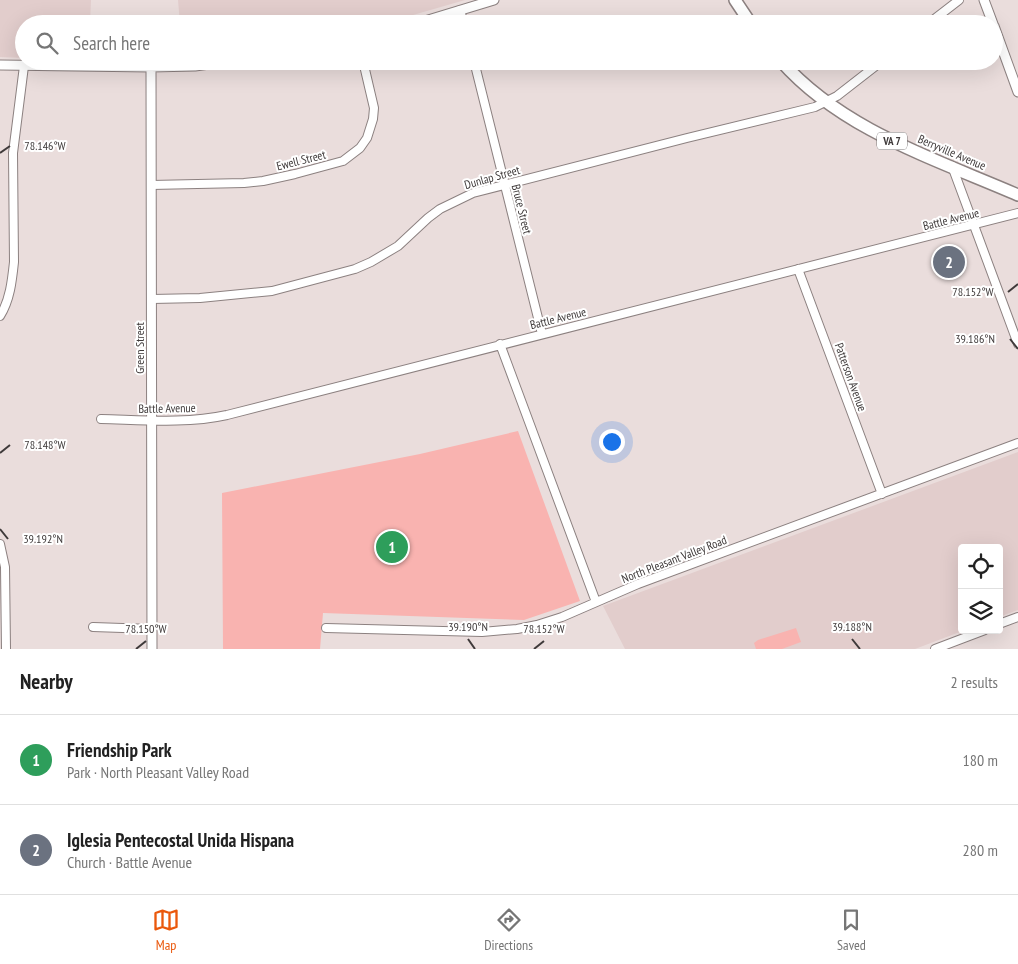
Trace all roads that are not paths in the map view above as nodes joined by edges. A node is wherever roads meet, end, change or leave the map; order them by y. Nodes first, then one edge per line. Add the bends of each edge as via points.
1 (494, 0) edge
2 (735, 0) edge
3 (959, 0) edge
4 (984, 0) edge
5 (460, 10) junction
6 (444, 15) edge
7 (461, 15) edge
8 (746, 15) edge
9 (940, 15) edge
10 (990, 15) edge
11 (1003, 50) edge
12 (0, 65) edge
13 (15, 66) edge
14 (23, 70) edge
15 (152, 70) edge
16 (365, 70) edge
17 (476, 70) edge
18 (790, 70) edge
19 (870, 70) edge
20 (1018, 92) edge
21 (826, 102) junction
22 (952, 166) junction
23 (504, 184) junction
24 (151, 185) junction
25 (1018, 195) edge
26 (1018, 212) edge
27 (973, 225) junction
28 (798, 269) junction
29 (152, 299) junction
30 (0, 316) edge
31 (542, 334) junction
32 (500, 344) junction
33 (1018, 344) edge
34 (101, 419) dead end
35 (152, 420) junction
36 (1018, 443) edge
37 (882, 494) junction
38 (0, 544) edge
39 (596, 602) junction
40 (1018, 617) edge
41 (1003, 623) edge
42 (93, 627) dead end
43 (326, 628) dead end
44 (152, 629) junction
45 (974, 634) edge
46 (6, 649) edge
47 (152, 649) edge
48 (935, 649) edge

1 - 5 street
2 - 8 main road
3 - 9 street
4 - 10 street
5 - 6 street
5 - 7 street
11 - 20 street
12 - 13 street
14 - 30 street via 13,153 14,262 8,299
15 - 24 street, Green Street
16 - 24 street, Ewell Street via 374,108 373,119 367,138 347,158 263,181
17 - 23 street, Bruce Street
18 - 21 main road, Berryville Avenue / VA 7
19 - 21 street, Dunlap Street
21 - 22 main road, Berryville Avenue / VA 7 via 884,137
21 - 23 street, Dunlap Street
22 - 25 main road, Berryville Avenue / VA 7
22 - 27 street
23 - 29 street, Dunlap Street via 440,208 398,246 355,269 272,291
23 - 31 street, Bruce Street
24 - 29 street, Green Street
26 - 27 street, Battle Avenue
27 - 28 street, Battle Avenue
27 - 33 street
28 - 31 street, Battle Avenue
28 - 37 street, Patterson Avenue
29 - 35 street, Green Street
31 - 32 street, Battle Avenue
32 - 35 street, Battle Avenue via 222,416
32 - 39 street
34 - 35 street, Battle Avenue
35 - 44 street, Green Street
36 - 37 street, North Pleasant Valley Road
37 - 39 street, North Pleasant Valley Road
38 - 46 street via 4,567
39 - 43 street, North Pleasant Valley Road via 562,617 517,630 468,632
40 - 41 street
42 - 44 street
44 - 47 street, Green Street
45 - 48 street

